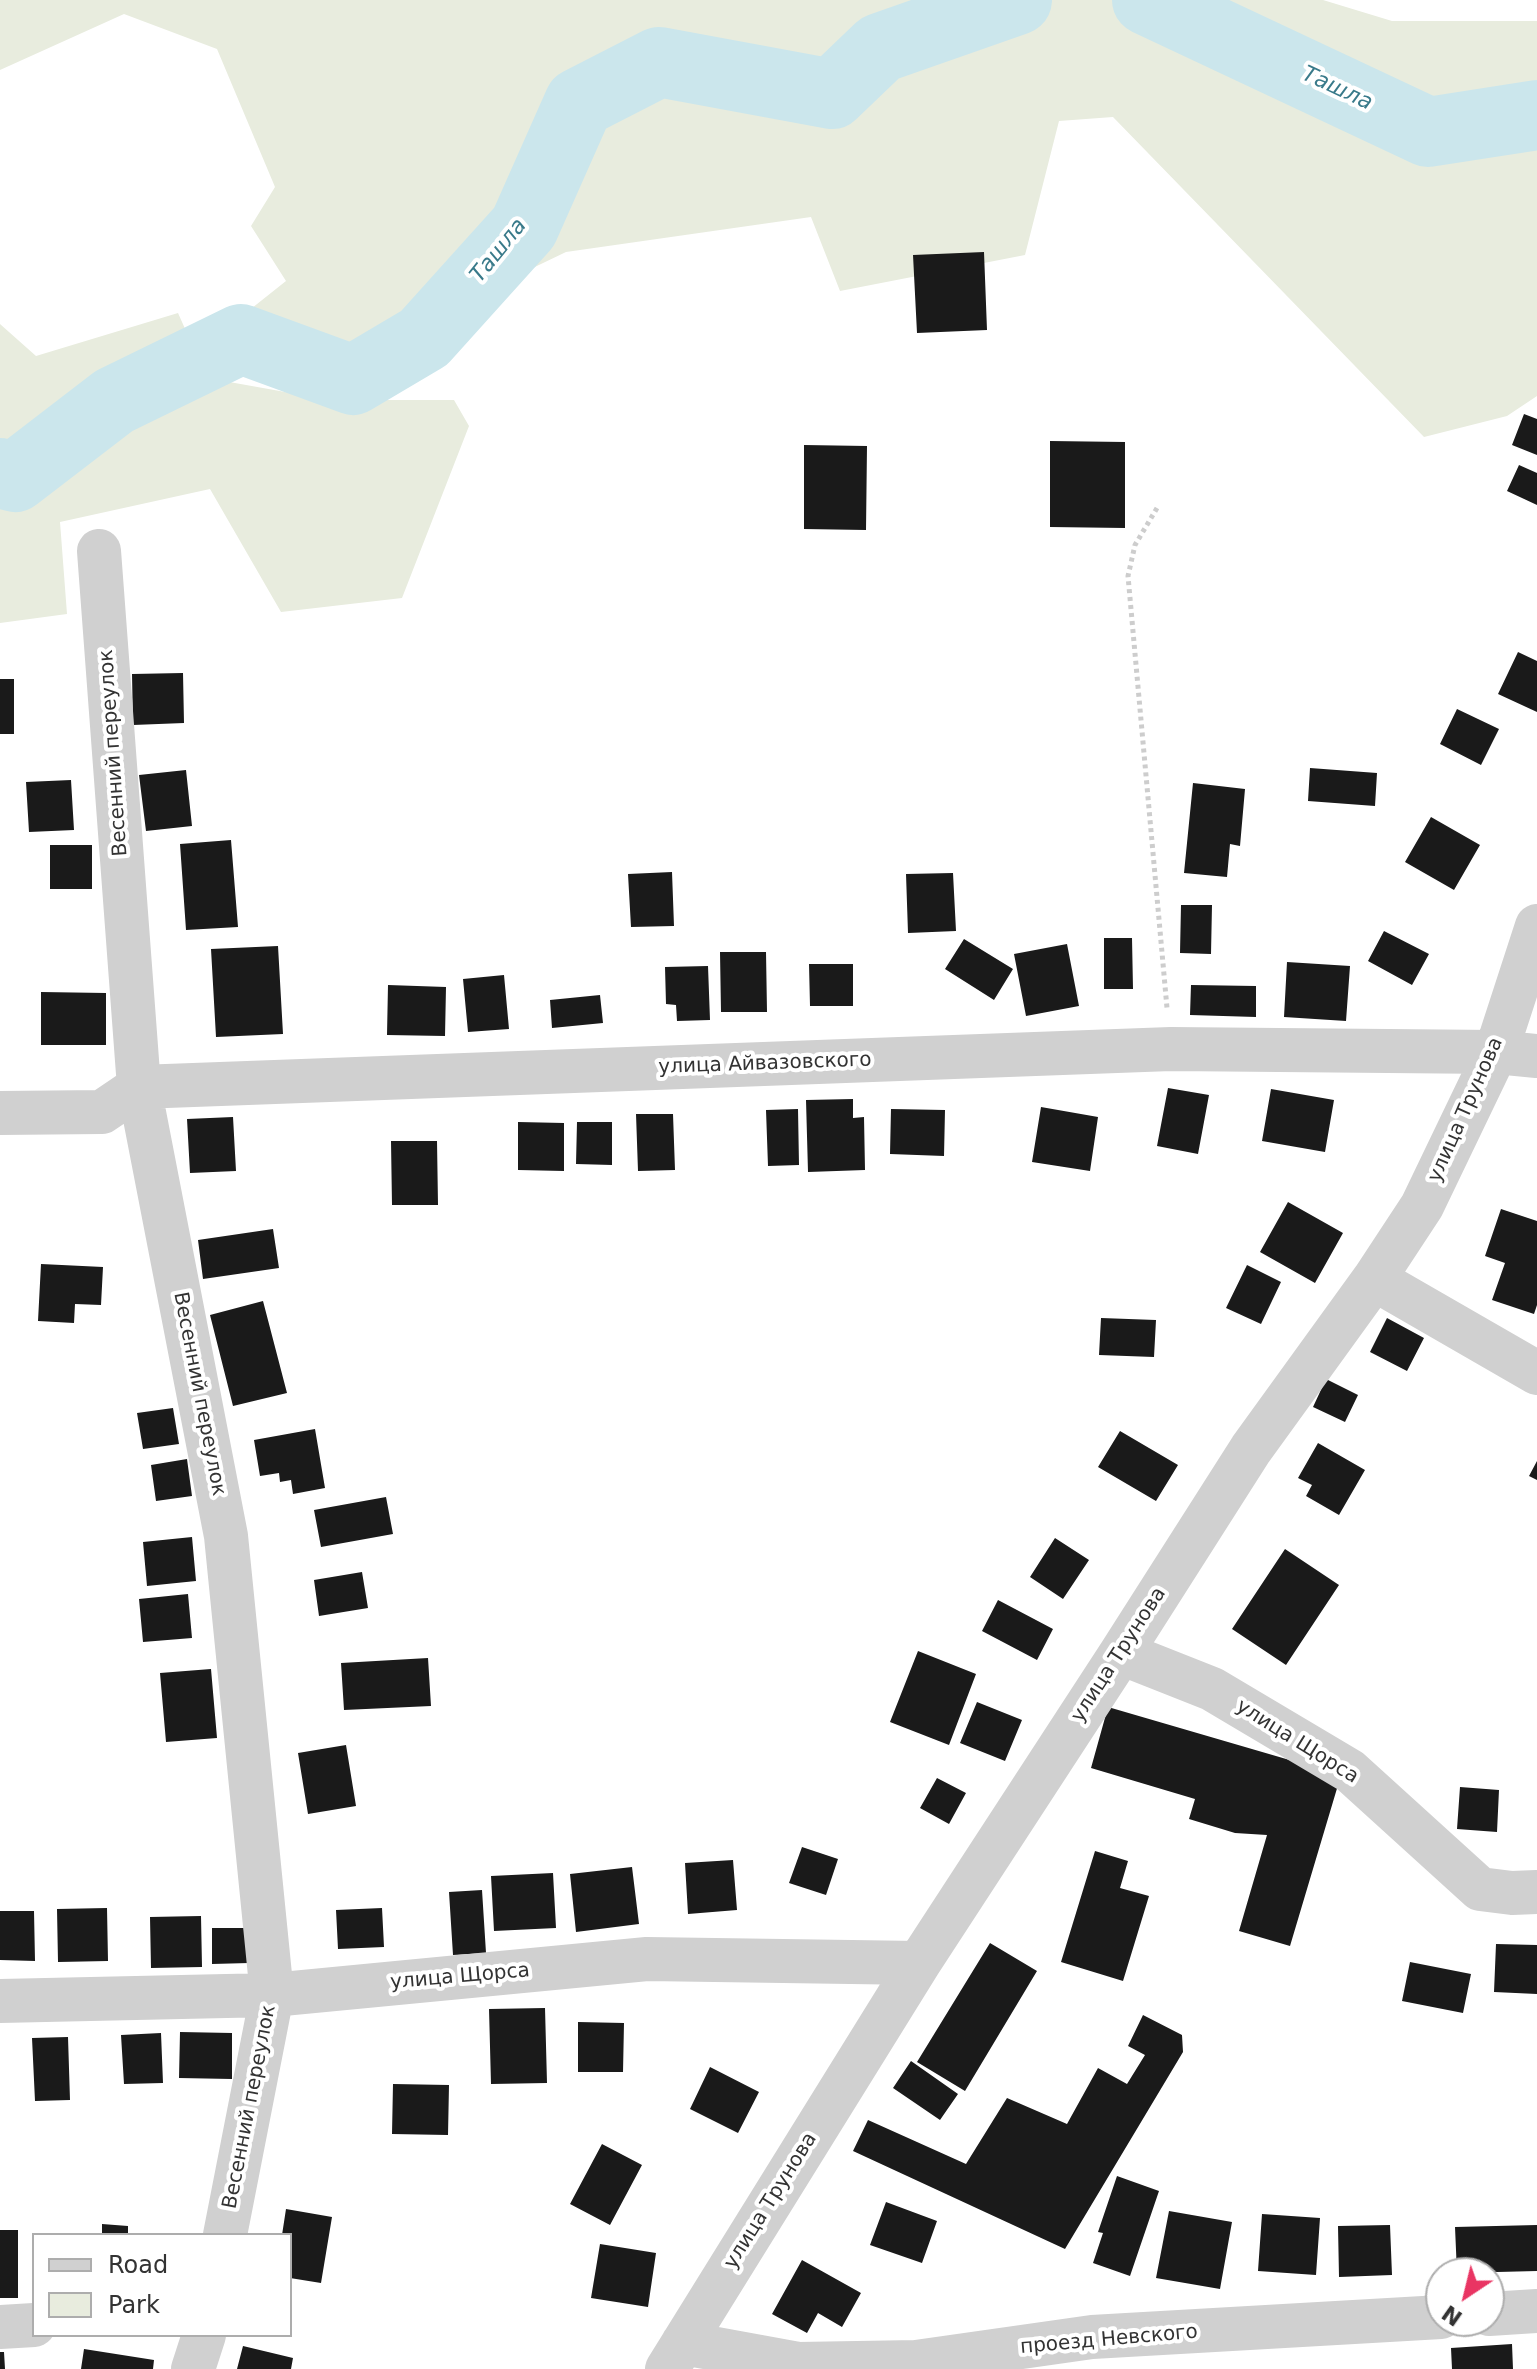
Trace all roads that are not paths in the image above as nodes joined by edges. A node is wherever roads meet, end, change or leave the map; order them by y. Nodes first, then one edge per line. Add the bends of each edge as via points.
1 (99, 551) dead end
2 (1537, 926) edge
3 (1516, 1054) edge
4 (139, 1087) junction
5 (0, 1113) edge
6 (1374, 1279) junction
7 (1537, 1373) edge
8 (1121, 1653) junction
9 (1537, 1892) edge
10 (919, 1963) junction
11 (272, 1995) junction
12 (0, 2001) edge
13 (225, 2233) edge
14 (1537, 2311) edge
15 (1505, 2313) edge
16 (1425, 2318) edge
17 (32, 2325) edge
18 (0, 2327) edge
19 (203, 2337) edge
20 (675, 2356) edge
21 (193, 2369) edge

1 - 4 street, Весенний переулок
2 - 3 street, улица Трунова
3 - 4 street, улица Айвазовского via 1171,1049
3 - 6 street, улица Трунова
4 - 5 street via 102,1112
4 - 11 street, Весенний переулок via 226,1536
6 - 7 street
6 - 8 street, улица Трунова via 1251,1449
8 - 9 street, улица Щорса via 1212,1689 1350,1771 1480,1889
8 - 10 street, улица Трунова
10 - 11 street, улица Щорса via 647,1959
10 - 20 street, улица Трунова
11 - 12 street, улица Щорса
11 - 13 street, Весенний переулок
14 - 15 street
16 - 20 street, проезд Невского via 1092,2337 916,2362 798,2364
17 - 18 street
19 - 21 street

